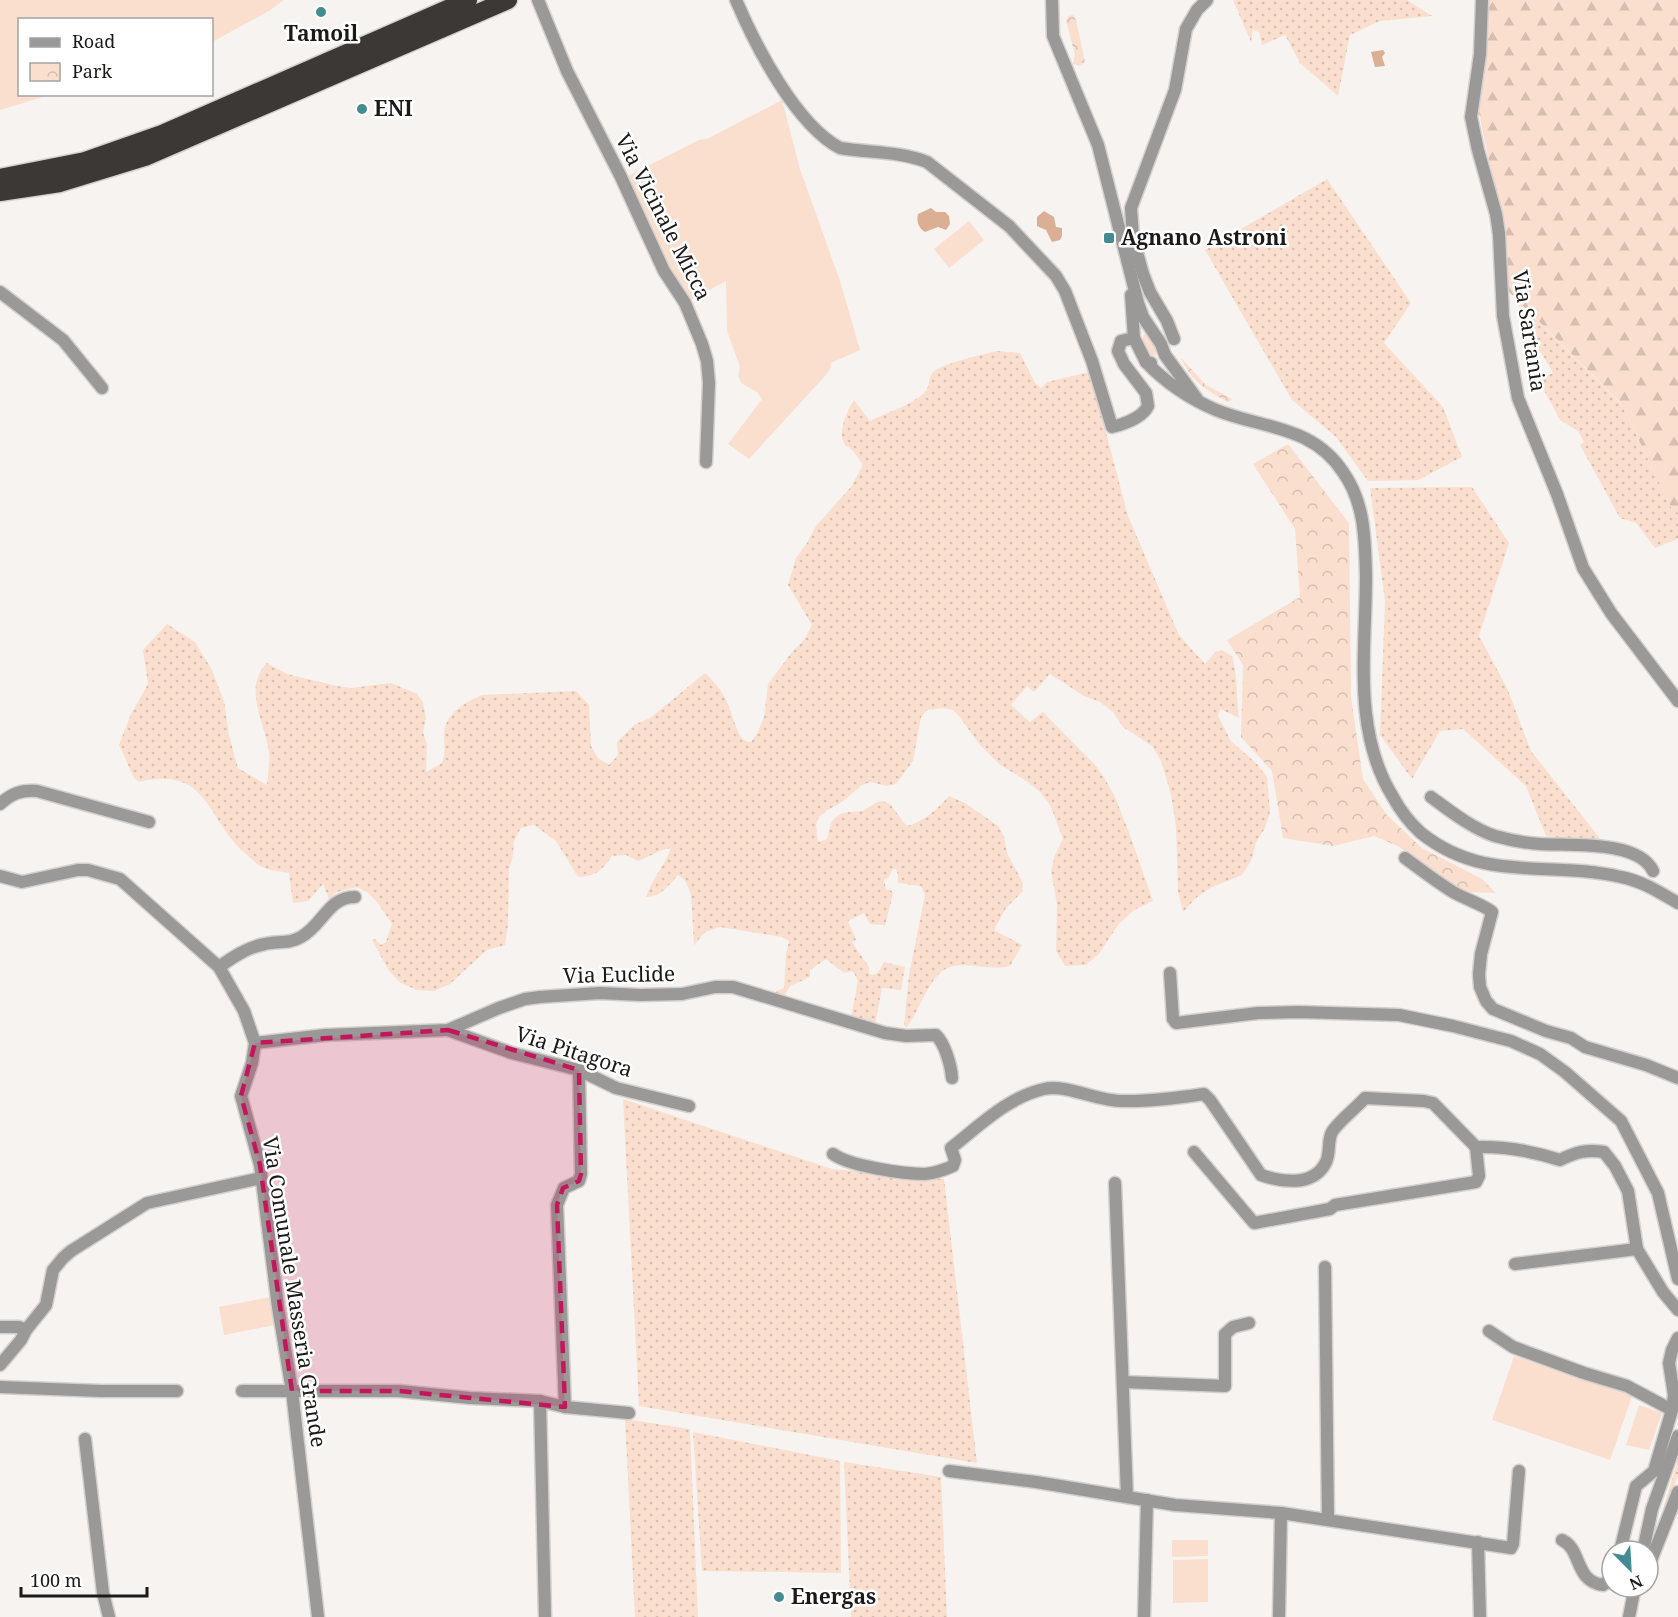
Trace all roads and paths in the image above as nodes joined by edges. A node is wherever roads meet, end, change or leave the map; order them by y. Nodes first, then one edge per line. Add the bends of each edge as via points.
1 (468, 0) edge
2 (508, 0) edge
3 (538, 0) edge
4 (736, 0) edge
5 (1052, 0) edge
6 (1207, 0) edge
7 (1482, 0) edge
8 (0, 178) edge
9 (0, 192) edge
10 (1131, 282) junction
11 (0, 292) edge
12 (1153, 333) junction
13 (1135, 339) junction
14 (1164, 351) junction
15 (1146, 362) junction
16 (102, 388) dead end
17 (1198, 401) junction
18 (706, 462) dead end
19 (1678, 701) edge
20 (1431, 797) dead end
21 (0, 804) edge
22 (149, 822) dead end
23 (1405, 858) dead end
24 (1653, 871) junction
25 (0, 876) edge
26 (1640, 882) junction
27 (1657, 891) junction
28 (1488, 895) dead end
29 (356, 897) dead end
30 (1678, 903) edge
31 (1492, 912) junction
32 (219, 967) junction
33 (1170, 973) dead end
34 (448, 1030) junction
35 (255, 1043) junction
36 (579, 1070) junction
37 (952, 1078) dead end
38 (1678, 1078) edge
39 (689, 1106) dead end
40 (1476, 1147) junction
41 (1194, 1152) dead end
42 (833, 1154) dead end
43 (261, 1178) junction
44 (1115, 1183) dead end
45 (1637, 1249) junction
46 (1515, 1264) dead end
47 (1325, 1267) dead end
48 (1678, 1279) edge
49 (1678, 1310) edge
50 (1249, 1323) dead end
51 (0, 1328) edge
52 (26, 1330) junction
53 (1489, 1330) dead end
54 (1678, 1338) edge
55 (0, 1365) edge
56 (1123, 1382) junction
57 (0, 1387) edge
58 (177, 1391) dead end
59 (242, 1391) dead end
60 (292, 1391) junction
61 (540, 1401) junction
62 (565, 1407) junction
63 (1672, 1410) junction
64 (629, 1413) dead end
65 (1678, 1436) edge
66 (85, 1439) dead end
67 (950, 1471) dead end
68 (1519, 1471) dead end
69 (1678, 1492) edge
70 (1127, 1496) junction
71 (1147, 1500) junction
72 (1281, 1513) junction
73 (1328, 1520) junction
74 (1623, 1539) edge
75 (1646, 1539) edge
76 (1659, 1539) edge
77 (1562, 1540) dead end
78 (1478, 1542) junction
79 (1600, 1585) edge
80 (1633, 1599) edge
81 (109, 1617) edge
82 (318, 1617) edge
83 (545, 1617) edge
84 (1144, 1617) edge
85 (1279, 1617) edge
86 (1480, 1617) edge
87 (1629, 1617) edge

1 - 8 highway via 162,134 85,161
2 - 9 highway via 145,157 60,183
3 - 18 street, Via Vicinale Micca via 567,71 702,344 709,383
4 - 13 street via 783,90 825,138 840,148 897,154 927,162 1009,226 1056,276 1092,361 1112,427 1140,415 1148,406 1146,393 1118,351
5 - 10 street via 1053,36 1098,145
6 - 14 street via 1186,29 1175,90 1131,208 1133,238 1143,274 1174,339 1173,347
7 - 19 street, Via Sartania via 1480,54 1471,117 1496,214 1503,316 1518,398 1583,568 1611,613
10 - 12 street
10 - 13 street
11 - 16 street via 63,340
12 - 13 street via 1142,330
12 - 14 street
13 - 15 street
14 - 15 street via 1154,364
14 - 17 street
15 - 17 street via 1179,392
17 - 26 street via 1308,439 1339,465 1352,488 1364,524 1366,718 1384,784 1421,833 1475,862 1592,872
20 - 24 street via 1492,835 1538,844 1597,846 1627,852 1641,857
21 - 22 street via 12,794 37,791
23 - 31 street via 1453,892
24 - 26 street
24 - 27 street
25 - 32 street, Via Comunale Masseria Grande via 22,882 78,870 111,875
26 - 27 street
27 - 30 street
28 - 31 street
29 - 32 street via 339,899 298,939 257,945
31 - 38 street via 1479,974 1480,987 1493,1009 1585,1047
32 - 35 street, Via Comunale Masseria Grande via 244,1011
33 - 48 street via 1176,1023 1258,1013 1399,1015 1511,1041 1540,1054 1621,1120 1658,1193
34 - 35 street, Via Euclide via 325,1035
34 - 36 street, Via Pitagora via 512,1053
34 - 37 street, Via Euclide via 540,996 682,994 733,987 885,1033 936,1035
35 - 43 street, Via Comunale Masseria Grande via 241,1096
36 - 39 street, Via Pitagora via 616,1088
36 - 62 street via 581,1174 579,1181 564,1188 557,1205
40 - 41 street via 1476,1182 1254,1223
40 - 42 street via 1433,1104 1365,1098 1331,1133 1326,1164 1318,1173 1289,1182 1261,1175 1204,1095 1120,1101 1045,1089 1014,1102 984,1122 951,1148 955,1164 937,1172 925,1174 851,1163
40 - 45 street via 1514,1148 1560,1160 1577,1151 1604,1152 1628,1191
43 - 52 street via 147,1203 105,1229 57,1264 46,1305
43 - 60 street, Via Comunale Masseria Grande
44 - 56 street
45 - 46 street
45 - 49 street
47 - 73 street
50 - 56 street via 1233,1327 1225,1334 1225,1386
51 - 52 street
52 - 55 street
53 - 63 street via 1513,1347 1627,1386
54 - 63 street via 1669,1363
56 - 70 street
57 - 58 street
59 - 60 street
60 - 61 street via 385,1390
60 - 82 street, Via Comunale Masseria Grande
61 - 62 street
61 - 83 street
62 - 64 street
63 - 74 street via 1654,1472 1636,1486
65 - 75 street
66 - 81 street
67 - 70 street
68 - 78 street via 1511,1548
69 - 76 street
70 - 71 street
71 - 72 street
71 - 84 street
72 - 73 street
72 - 85 street
73 - 78 street
77 - 79 street via 1574,1553 1580,1570 1594,1584
78 - 86 street
80 - 87 street

